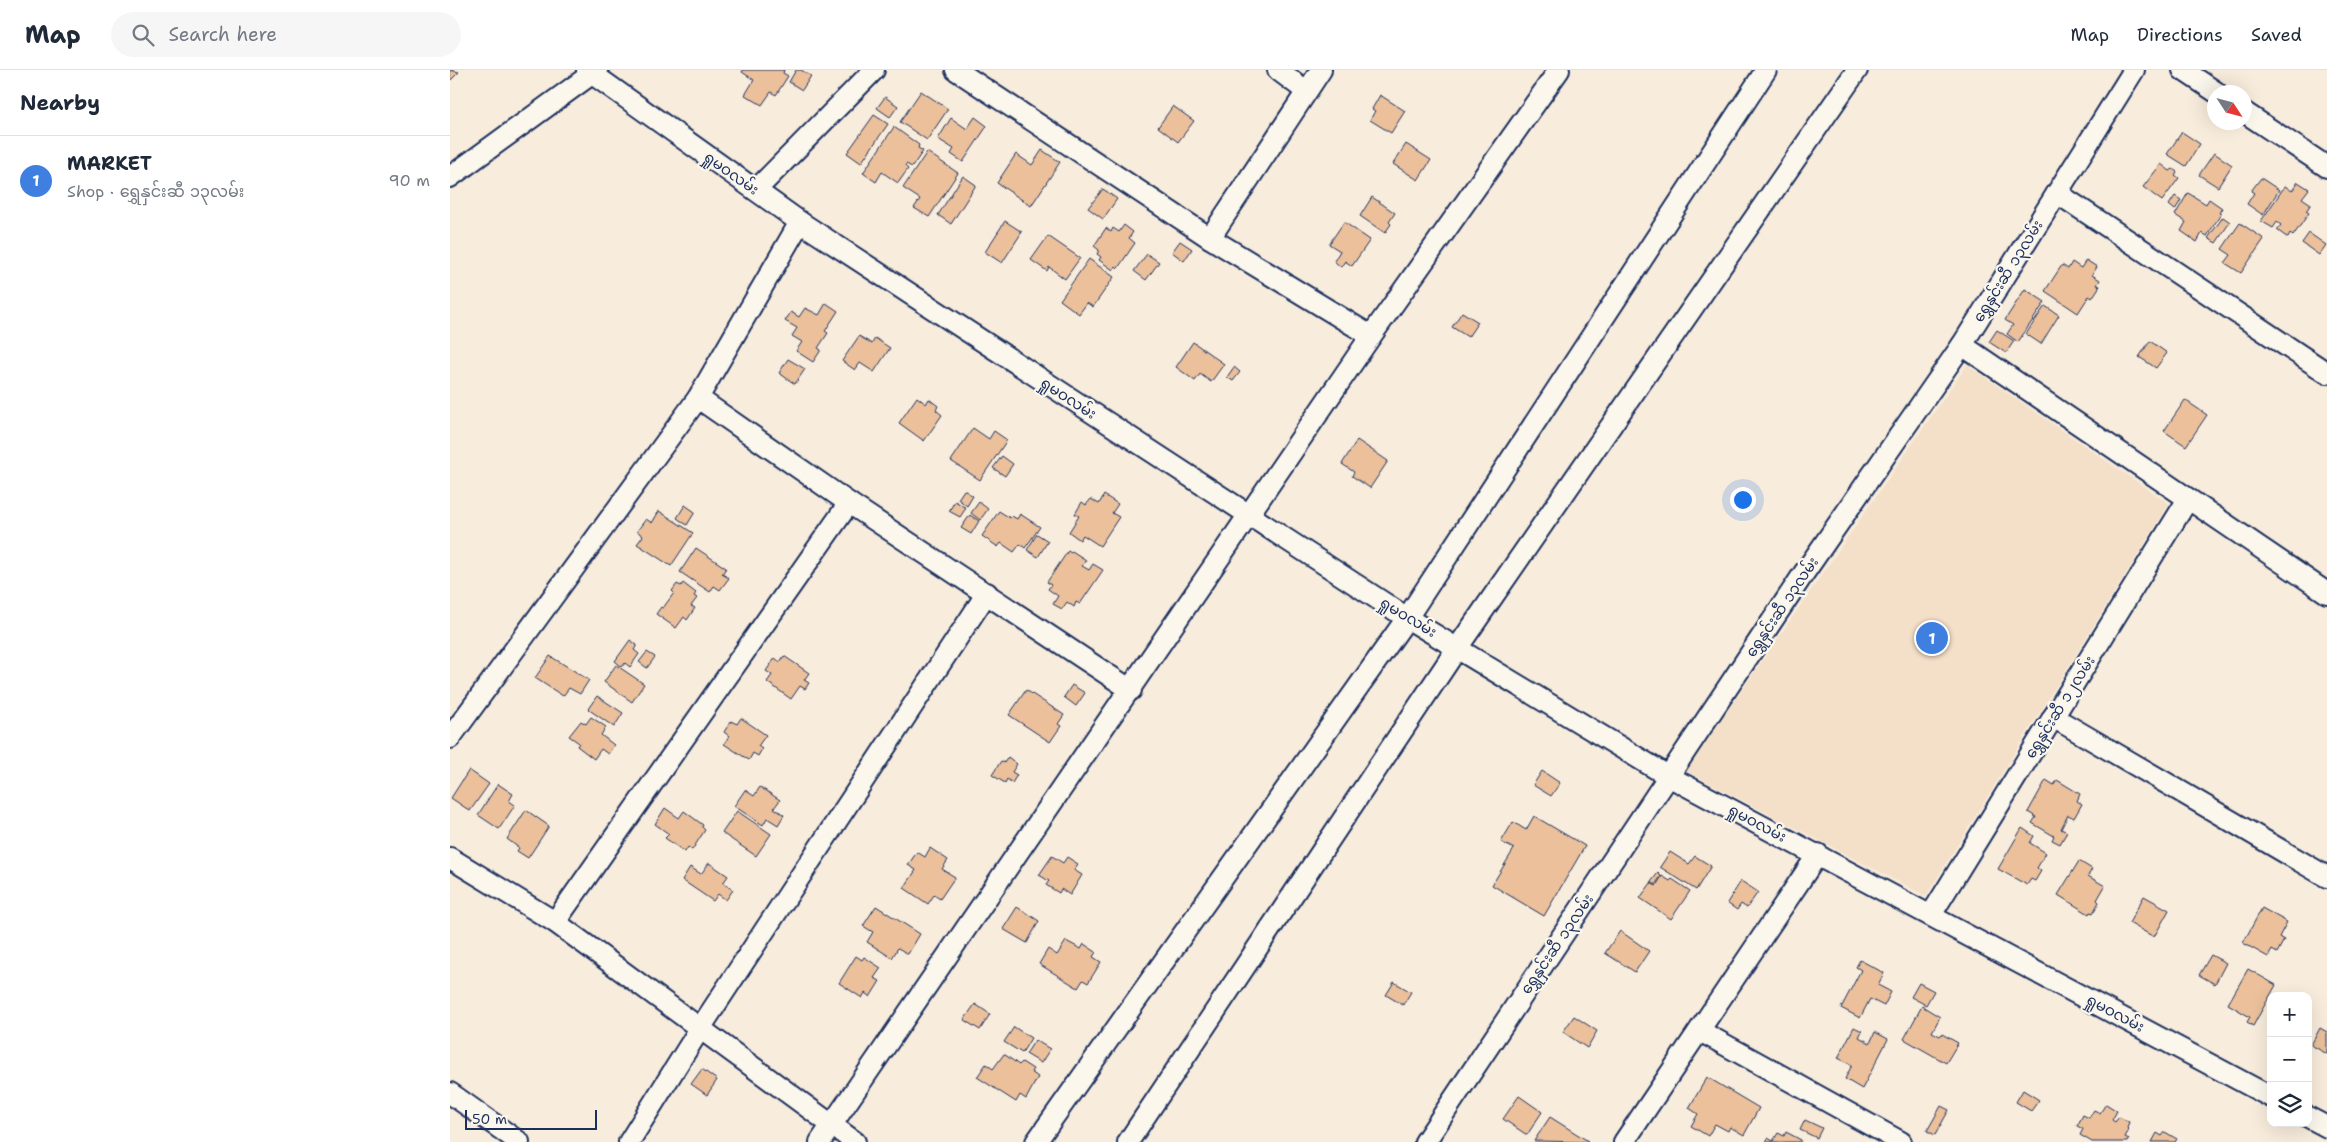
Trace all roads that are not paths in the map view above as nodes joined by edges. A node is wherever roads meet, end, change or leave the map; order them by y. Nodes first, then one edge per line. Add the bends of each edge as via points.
1 (874, 70) edge
2 (956, 70) edge
3 (1278, 70) edge
4 (1321, 70) edge
5 (1558, 70) edge
6 (1766, 70) edge
7 (1857, 70) edge
8 (2134, 70) edge
9 (2183, 70) edge
10 (592, 72) edge
11 (2207, 86) edge
12 (1306, 91) junction
13 (2252, 117) edge
14 (2327, 167) edge
15 (450, 177) edge
16 (756, 190) junction
17 (2057, 193) junction
18 (800, 222) junction
19 (1210, 238) junction
20 (1371, 336) junction
21 (1962, 345) junction
22 (2327, 373) edge
23 (698, 398) junction
24 (2188, 499) junction
25 (849, 503) junction
26 (1250, 517) junction
27 (987, 593) junction
28 (2327, 593) edge
29 (1407, 618) junction
30 (1458, 647) junction
31 (1131, 690) junction
32 (2053, 717) junction
33 (450, 738) edge
34 (1668, 776) junction
35 (1818, 854) junction
36 (450, 858) edge
37 (2327, 877) edge
38 (1931, 915) junction
39 (555, 922) junction
40 (701, 1027) junction
41 (1700, 1030) junction
42 (450, 1093) edge
43 (2267, 1095) edge
44 (2312, 1119) edge
45 (832, 1125) junction
46 (2327, 1127) edge
47 (519, 1142) edge
48 (629, 1142) edge
49 (820, 1142) edge
50 (855, 1142) edge
51 (1036, 1142) edge
52 (1128, 1142) edge
53 (1425, 1142) edge
54 (1624, 1142) edge
55 (1901, 1142) edge

1 - 16 street
2 - 19 street
3 - 12 street
4 - 12 street
5 - 20 street
6 - 29 street
7 - 30 street
8 - 17 street, ရွှေနှင်းဆီ ၁၃လမ်း
9 - 11 street
10 - 15 street
10 - 16 street, ရှုမဝလမ်း
12 - 19 street
13 - 14 street
16 - 18 street, ရှုမဝလမ်း
17 - 21 street, ရွှေနှင်းဆီ ၁၃လမ်း
17 - 22 street
18 - 23 street
18 - 26 street, ရှုမဝလမ်း
19 - 20 street
20 - 26 street
21 - 24 street
21 - 34 street, ရွှေနှင်းဆီ ၁၃လမ်း
23 - 25 street
23 - 33 street
24 - 28 street
24 - 32 street, ရွှေနှင်းဆီ ၁၂လမ်း
25 - 27 street
25 - 39 street
26 - 29 street, ရှုမဝလမ်း
26 - 31 street
27 - 31 street
27 - 40 street
29 - 30 street, ရှုမဝလမ်း
29 - 51 street
30 - 34 street, ရှုမဝလမ်း
30 - 52 street
31 - 45 street
32 - 37 street
32 - 38 street, ရွှေနှင်းဆီ ၁၂လမ်း
34 - 35 street, ရှုမဝလမ်း
34 - 53 street, ရွှေနှင်းဆီ ၁၃လမ်း
35 - 38 street, ရှုမဝလမ်း
35 - 41 street
36 - 39 street
38 - 43 street, ရှုမဝလမ်း
39 - 40 street
40 - 45 street
40 - 48 street
41 - 54 street
41 - 55 street
42 - 47 street
44 - 46 street
45 - 49 street
45 - 50 street

